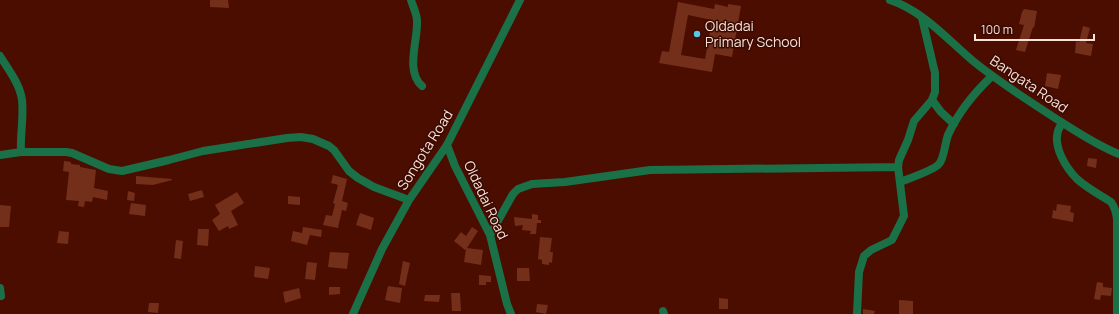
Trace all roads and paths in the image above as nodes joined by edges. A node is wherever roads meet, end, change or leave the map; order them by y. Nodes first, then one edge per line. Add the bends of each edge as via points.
1 (411, 0) edge
2 (520, 0) edge
3 (894, 1) edge
4 (922, 18) junction
5 (0, 56) edge
6 (992, 76) junction
7 (422, 86) dead end
8 (932, 100) junction
9 (1062, 123) junction
10 (954, 124) junction
11 (447, 144) junction
12 (21, 152) junction
13 (1119, 154) edge
14 (0, 155) edge
15 (898, 167) junction
16 (900, 182) junction
17 (409, 200) junction
18 (490, 235) junction
19 (353, 314) edge
20 (511, 314) edge
21 (856, 314) edge
22 (1117, 314) edge

1 - 7 street via 417,20 415,71
2 - 11 street, Songota Road
3 - 4 street, Bangata Road
4 - 6 street, Bangata Road
4 - 8 street via 935,73 935,92
5 - 12 street via 17,85 22,100
6 - 9 street, Bangata Road
6 - 10 street via 976,92
8 - 10 street via 940,112
8 - 15 street via 914,121
9 - 13 street, Bangata Road
9 - 22 street via 1057,138 1061,156 1067,167 1081,182 1115,206
10 - 16 street via 938,166
11 - 17 street, Songota Road
11 - 18 street, Oldadai Road via 455,166
12 - 14 street
12 - 17 street via 72,153 109,169 122,171 203,150 301,137 329,146 358,178
15 - 16 street
15 - 18 street via 650,170 532,184 518,189 513,194
16 - 21 street via 903,220 892,240 864,256 858,272
17 - 19 street, Songota Road via 382,249
18 - 20 street, Oldadai Road

